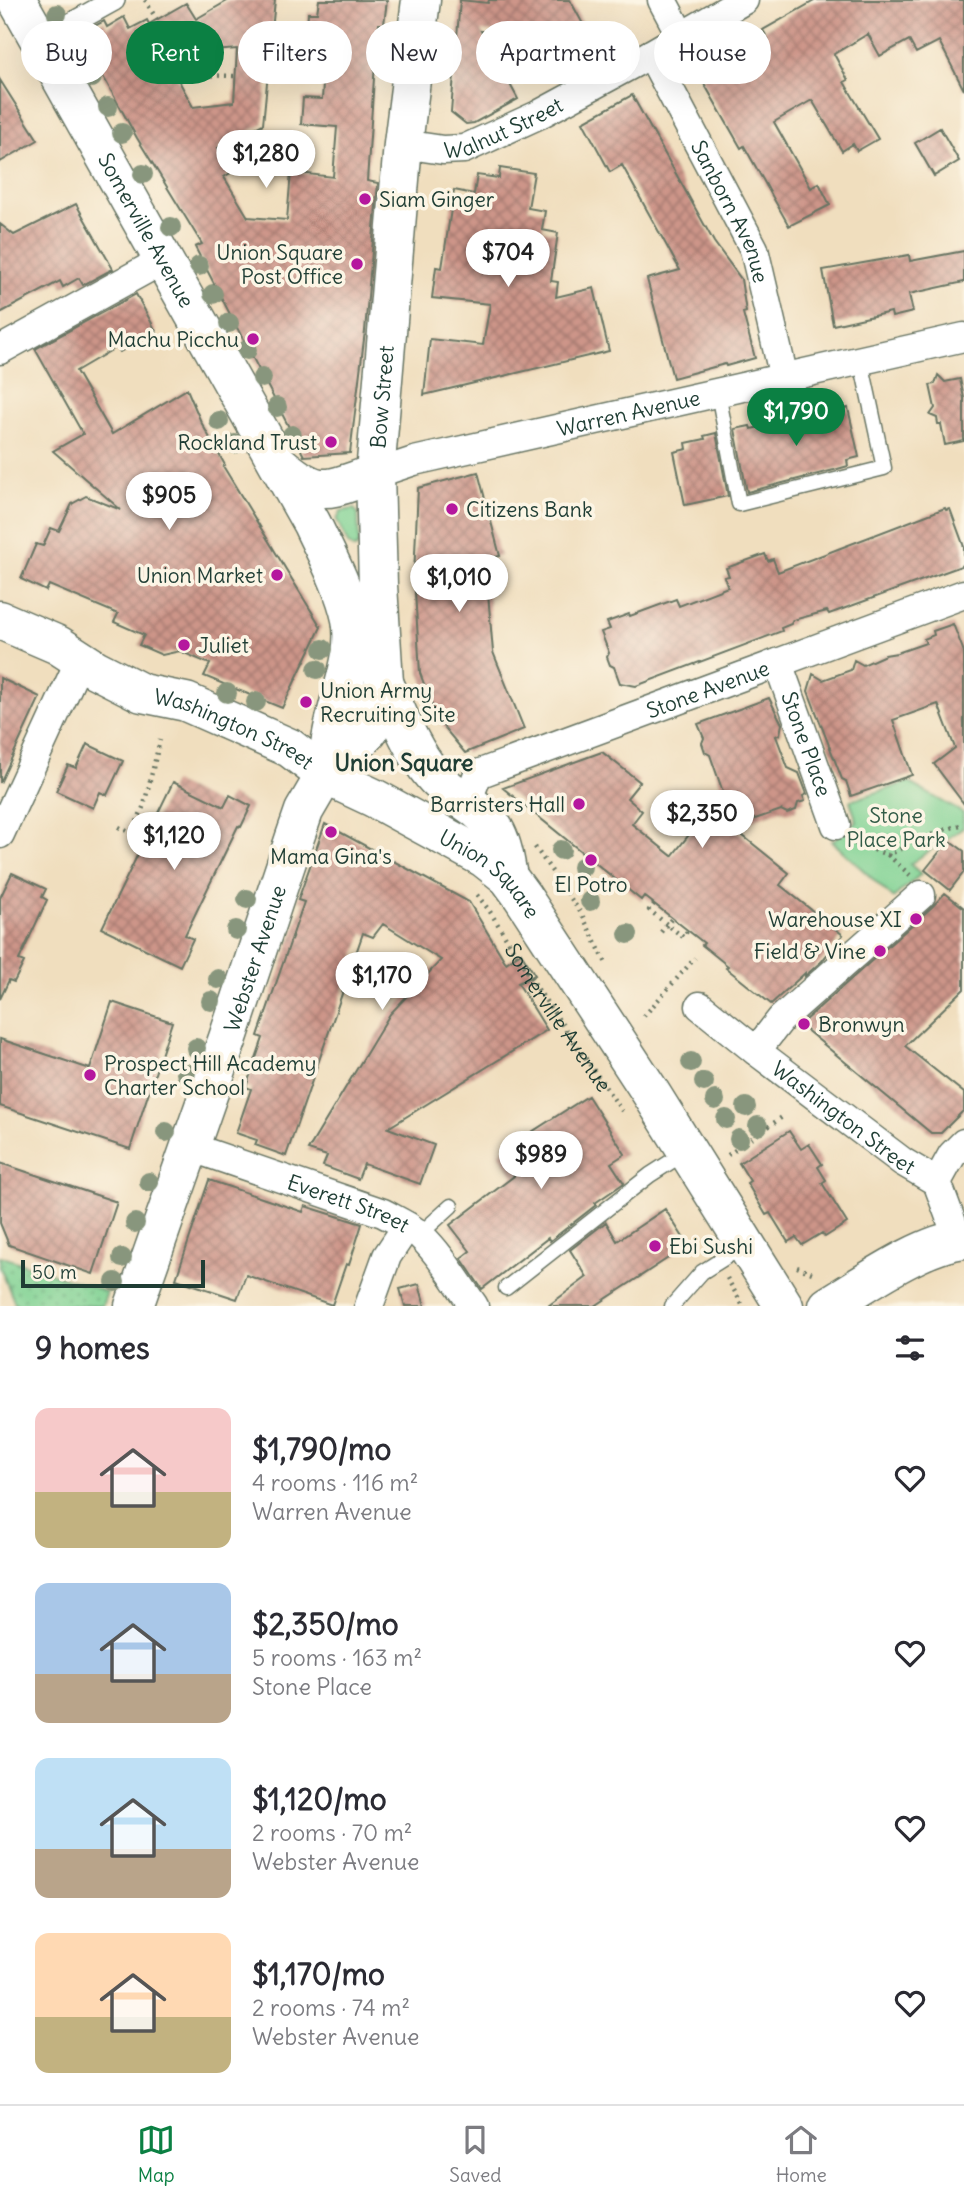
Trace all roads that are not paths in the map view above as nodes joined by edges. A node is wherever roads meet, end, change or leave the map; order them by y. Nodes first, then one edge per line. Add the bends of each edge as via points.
1 (17, 0) edge
2 (114, 0) edge
3 (421, 0) edge
4 (662, 0) edge
5 (744, 0) edge
6 (29, 21) edge
7 (76, 21) edge
8 (673, 21) edge
9 (707, 21) edge
10 (654, 52) edge
11 (651, 54) junction
12 (64, 84) edge
13 (403, 144) junction
14 (163, 260) junction
15 (964, 337) edge
16 (0, 350) edge
17 (861, 361) junction
18 (784, 378) junction
19 (718, 393) junction
20 (275, 460) junction
21 (375, 474) junction
22 (964, 594) edge
23 (0, 620) edge
24 (80, 660) junction
25 (778, 663) junction
26 (384, 683) junction
27 (325, 775) junction
28 (467, 802) junction
29 (836, 825) road end
30 (0, 834) edge
31 (491, 884) junction
32 (921, 895) dead end
33 (701, 1006) dead end
34 (607, 1026) joint
35 (756, 1051) junction
36 (964, 1143) edge
37 (190, 1147) junction
38 (687, 1151) junction
39 (937, 1182) junction
40 (451, 1206) dead end
41 (413, 1231) junction
42 (961, 1239) edge
43 (732, 1253) junction
44 (506, 1288) dead end
45 (134, 1306) edge
46 (369, 1306) edge
47 (474, 1306) edge
48 (672, 1306) edge
49 (784, 1306) edge
50 (828, 1306) edge

1 - 6 main road, Somerville Avenue
2 - 7 street
3 - 13 main road, Bow Street
4 - 8 street
5 - 9 street, Walnut Street
10 - 11 street, Walnut Street
11 - 13 street, Walnut Street via 464,149
11 - 18 street, Sanborn Avenue via 754,248
12 - 14 main road, Somerville Avenue
13 - 21 main road, Bow Street
14 - 16 street
14 - 20 main road, Somerville Avenue
15 - 17 street, Warren Avenue
17 - 18 street, Warren Avenue
17 - 19 lane via 884,468 740,504
18 - 19 street, Warren Avenue
19 - 21 street, Warren Avenue via 414,461
20 - 21 main road via 297,480 321,488
20 - 27 main road via 312,524 351,621 349,665
21 - 26 main road, Bow Street
22 - 25 street, Stone Avenue
23 - 24 main road, Washington Street via 58,645
24 - 27 main road, Washington Street via 142,693 178,723 284,771
24 - 30 street
25 - 28 street, Stone Avenue via 478,774
25 - 29 street, Stone Place
26 - 27 main road, Bow Street via 369,730
26 - 28 main road via 426,766
27 - 31 main road, Union Square via 475,853
27 - 37 main road, Webster Avenue via 304,811
28 - 31 main road via 487,817 502,845
31 - 34 main road, Union Square
32 - 35 street via 780,1019
33 - 35 street, Washington Street
34 - 38 main road, Somerville Avenue
35 - 39 street, Washington Street via 903,1162
36 - 39 street via 952,1154
37 - 41 street, Everett Street via 383,1213
37 - 45 main road, Webster Avenue
38 - 43 main road, Somerville Avenue
38 - 44 lane
39 - 42 street, Washington Street
40 - 41 lane
41 - 46 street via 387,1256
41 - 47 street, Everett Street via 434,1250
42 - 50 main road via 922,1252
43 - 48 lane via 697,1276
43 - 49 main road, Somerville Avenue

